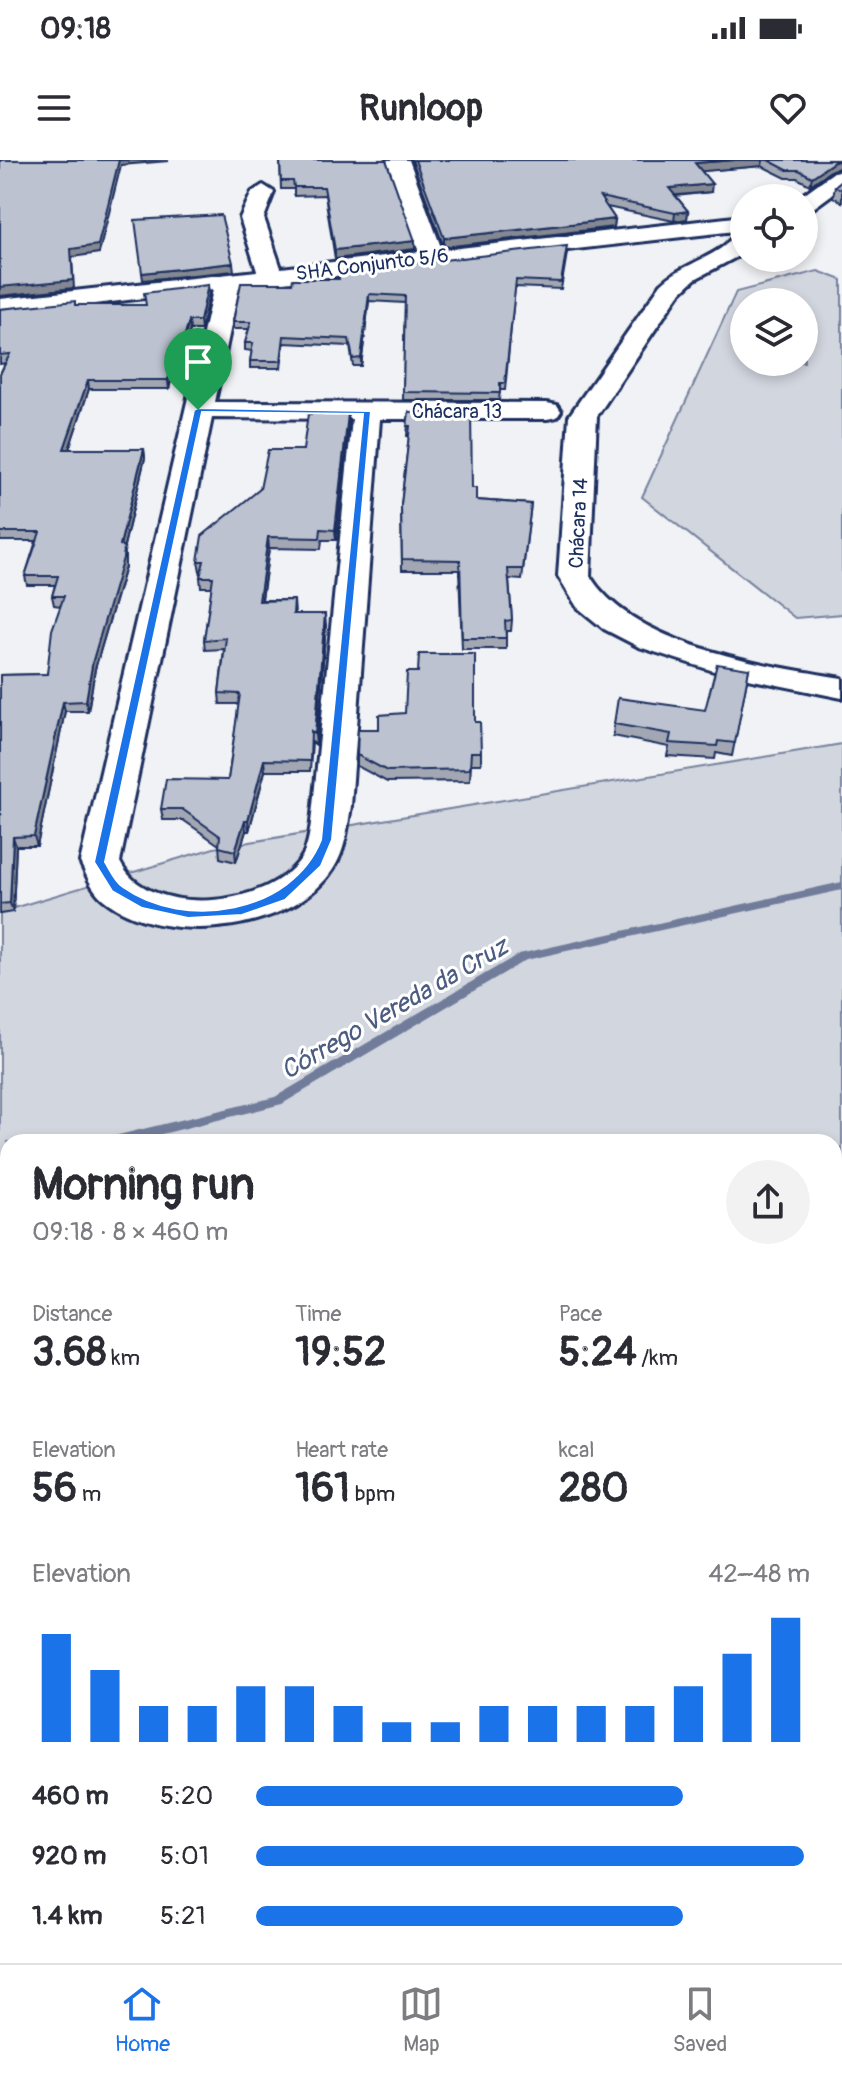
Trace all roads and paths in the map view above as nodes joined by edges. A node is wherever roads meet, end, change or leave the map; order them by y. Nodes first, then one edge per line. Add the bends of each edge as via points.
1 (398, 160) edge
2 (842, 177) edge
3 (263, 192) dead end
4 (818, 194) edge
5 (730, 225) edge
6 (730, 251) edge
7 (433, 257) junction
8 (271, 275) junction
9 (228, 280) junction
10 (0, 307) edge
11 (198, 410) junction
12 (367, 411) junction
13 (547, 411) dead end
14 (842, 688) edge

1 - 7 street
2 - 4 street
3 - 8 street via 252,218
5 - 7 street, SHA Conjunto 5/6
6 - 14 street, Chácara 14 via 677,282 583,416 574,576 586,597 650,641 738,669
7 - 8 street, SHA Conjunto 5/6
8 - 9 street, SHA Conjunto 5/6
9 - 10 street, SHA Conjunto 5/6
9 - 11 street
11 - 12 street, Chácara 13
11 - 12 street via 100,862 116,889 146,905 188,914 242,911 280,897 317,863 326,840
12 - 13 street, Chácara 13

